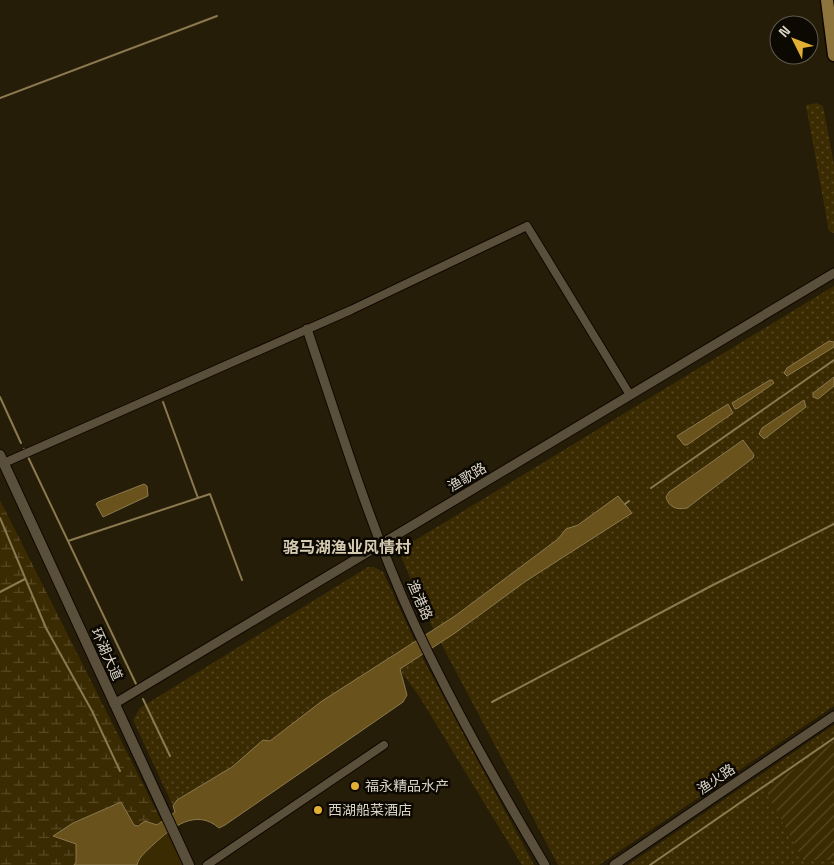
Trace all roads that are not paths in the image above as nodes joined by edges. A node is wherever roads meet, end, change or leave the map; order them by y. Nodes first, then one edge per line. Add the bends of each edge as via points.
1 (827, 0) edge
2 (834, 55) edge
3 (834, 273) edge
4 (307, 329) junction
5 (630, 395) junction
6 (2, 459) edge
7 (382, 544) junction
8 (114, 704) junction
9 (834, 716) edge
10 (384, 744) dead end
11 (189, 865) edge
12 (207, 865) edge
13 (545, 865) edge
14 (614, 865) edge

1 - 2 highway
3 - 5 street, 渔歌路
4 - 5 street via 527,226
4 - 6 street
4 - 7 street, 渔港路 via 358,483
5 - 7 street, 渔歌路
6 - 8 main road, 环湖大道
7 - 8 street, 渔歌路
7 - 13 street, 渔港路 via 414,622 461,715
8 - 11 main road, 环湖大道
9 - 14 street, 渔火路
10 - 12 street

